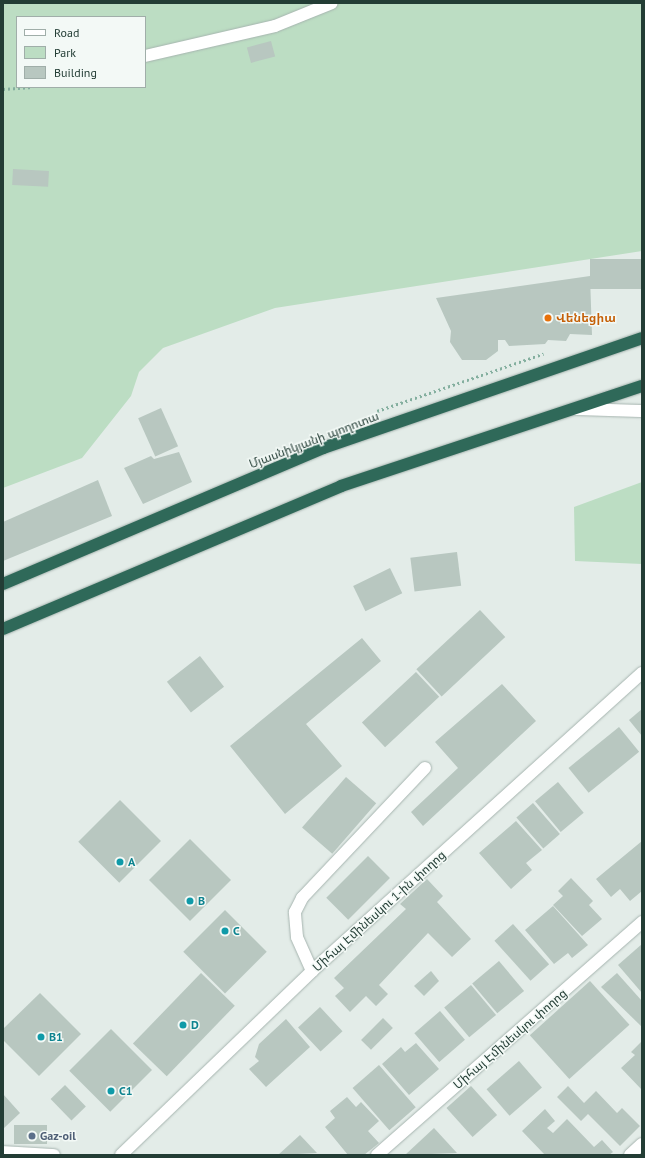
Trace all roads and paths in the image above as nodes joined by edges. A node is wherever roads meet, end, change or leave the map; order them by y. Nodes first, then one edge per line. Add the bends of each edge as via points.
1 (332, 3) edge
2 (146, 56) edge
3 (18, 88) edge
4 (3, 89) edge
5 (642, 338) edge
6 (642, 386) edge
7 (575, 409) junction
8 (642, 411) edge
9 (3, 584) edge
10 (3, 629) edge
11 (642, 673) edge
12 (425, 768) dead end
13 (642, 922) edge
14 (312, 971) junction
15 (642, 1144) edge
16 (3, 1152) edge
17 (18, 1154) edge
18 (54, 1155) edge
19 (121, 1155) edge
20 (377, 1155) edge
21 (630, 1155) edge

1 - 2 street via 275,26
3 - 4 path
5 - 9 highway, Մյասնիկյանի պողոտա via 324,448
6 - 7 highway
7 - 8 street
7 - 10 highway via 341,486
11 - 14 street, Միհայ Էմինեսկու 1-ին փողոց
12 - 14 street via 302,898 295,912 297,937
13 - 20 street, Միհայ Էմինեսկու փողոց
14 - 19 street, Միհայ Էմինեսկու 1-ին փողոց
15 - 21 street
16 - 17 street
17 - 18 street

